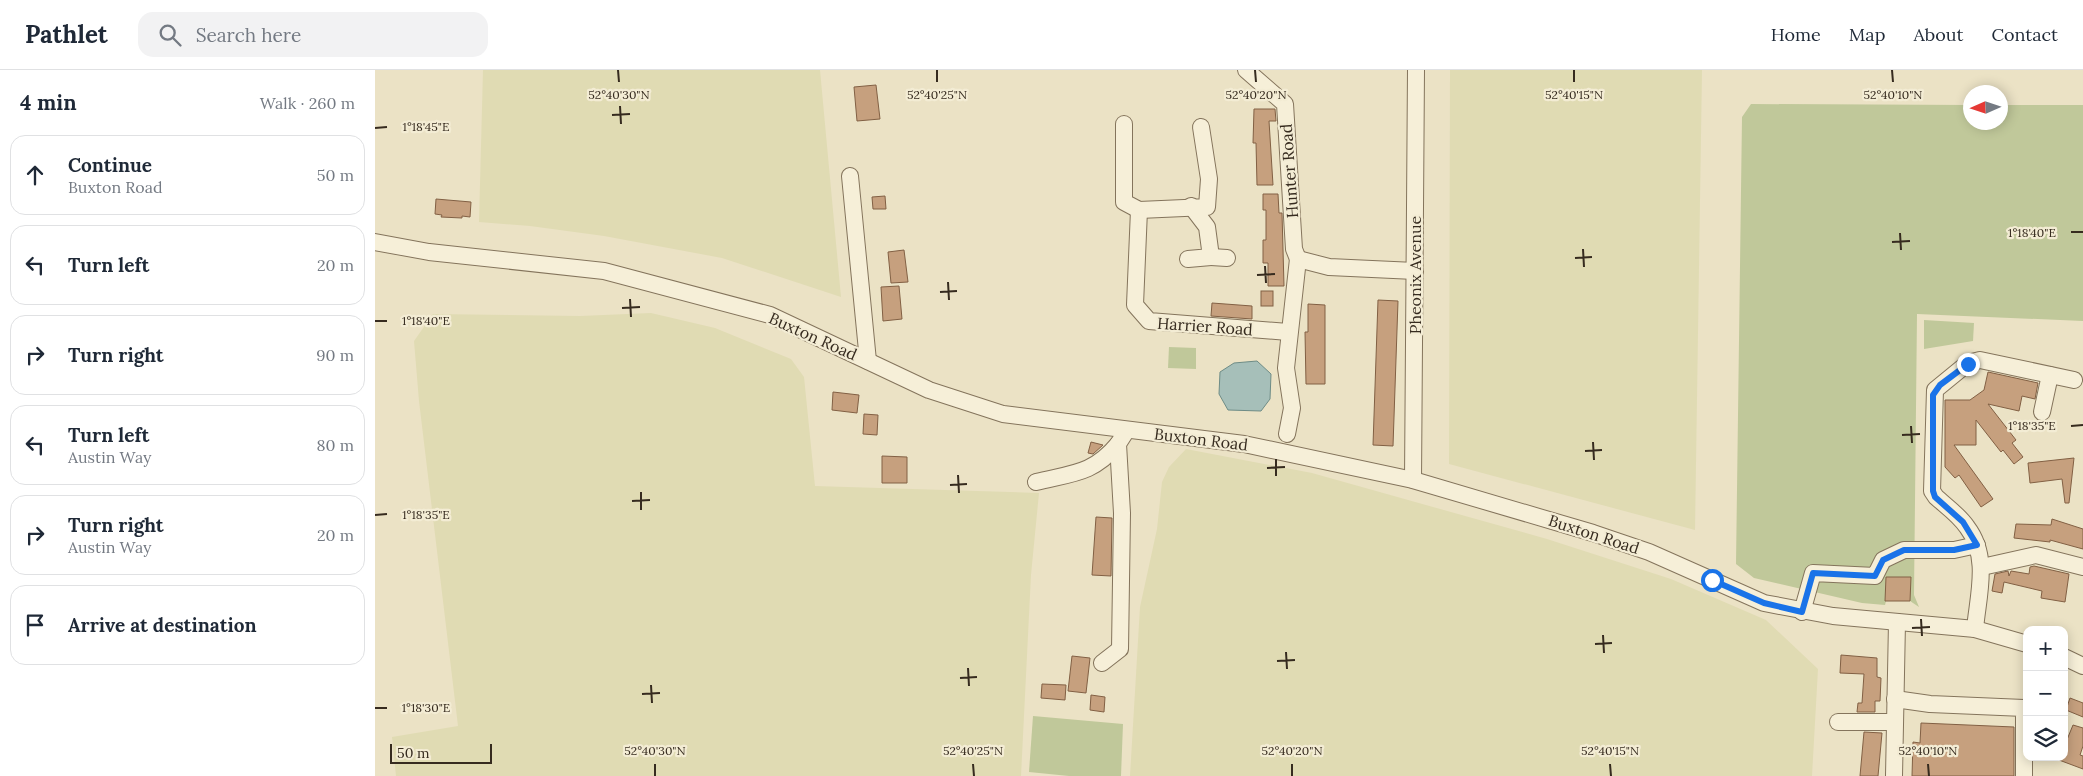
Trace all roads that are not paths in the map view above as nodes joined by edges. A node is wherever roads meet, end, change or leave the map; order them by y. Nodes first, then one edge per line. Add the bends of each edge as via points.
1 (1246, 70) edge
2 (1416, 70) edge
3 (1124, 124) dead end
4 (1201, 127) dead end
5 (849, 176) dead end
6 (1191, 206) junction
7 (1139, 210) junction
8 (375, 242) edge
9 (1211, 257) junction
10 (1227, 258) dead end
11 (1188, 259) dead end
12 (1298, 259) junction
13 (1415, 271) junction
14 (1288, 332) junction
15 (868, 361) junction
16 (2050, 375) junction
17 (2074, 380) dead end
18 (2043, 412) dead end
19 (1287, 434) dead end
20 (1123, 437) junction
21 (1413, 480) junction
22 (1036, 482) dead end
23 (1977, 545) junction
24 (1982, 567) junction
25 (2083, 567) edge
26 (1802, 612) junction
27 (1897, 622) junction
28 (1975, 629) junction
29 (2023, 643) edge
30 (2068, 660) edge
31 (1102, 663) dead end
32 (2083, 666) edge
33 (1895, 699) junction
34 (1838, 722) dead end
35 (1894, 722) junction
36 (1894, 776) edge
37 (2024, 776) edge

1 - 12 street, Hunter Road via 1285,104 1294,249
2 - 13 street, Pheonix Avenue
3 - 7 street via 1124,202
4 - 6 street via 1209,179 1207,207
5 - 15 street
6 - 7 street
6 - 9 street via 1207,227
7 - 14 street, Harrier Road via 1135,305 1149,321
8 - 15 street, Buxton Road via 438,253 604,271 770,315
9 - 10 street
9 - 11 street
12 - 13 street via 1329,266
12 - 14 street, Hunter Road
13 - 21 street, Pheonix Avenue
14 - 19 street, Hunter Road via 1285,368 1292,408
15 - 20 street, Buxton Road via 929,390 1003,414
16 - 17 street
16 - 18 street
16 - 23 street via 1980,360 1968,364 1935,390 1933,491 1935,497 1969,528
20 - 21 street, Buxton Road via 1244,444
20 - 22 street via 1105,460 1091,468
20 - 31 street via 1120,649
21 - 26 street, Buxton Road via 1593,532 1649,552 1764,603
23 - 24 street
23 - 26 street via 1954,550 1904,550 1883,560 1875,576 1813,573
24 - 25 street via 2036,555
24 - 28 street
26 - 27 street, Buxton Road
27 - 28 street, Buxton Road
27 - 33 street
28 - 29 street, Buxton Road
30 - 32 street
33 - 35 street
33 - 37 street via 1930,704 2024,708
34 - 35 street
35 - 36 street

